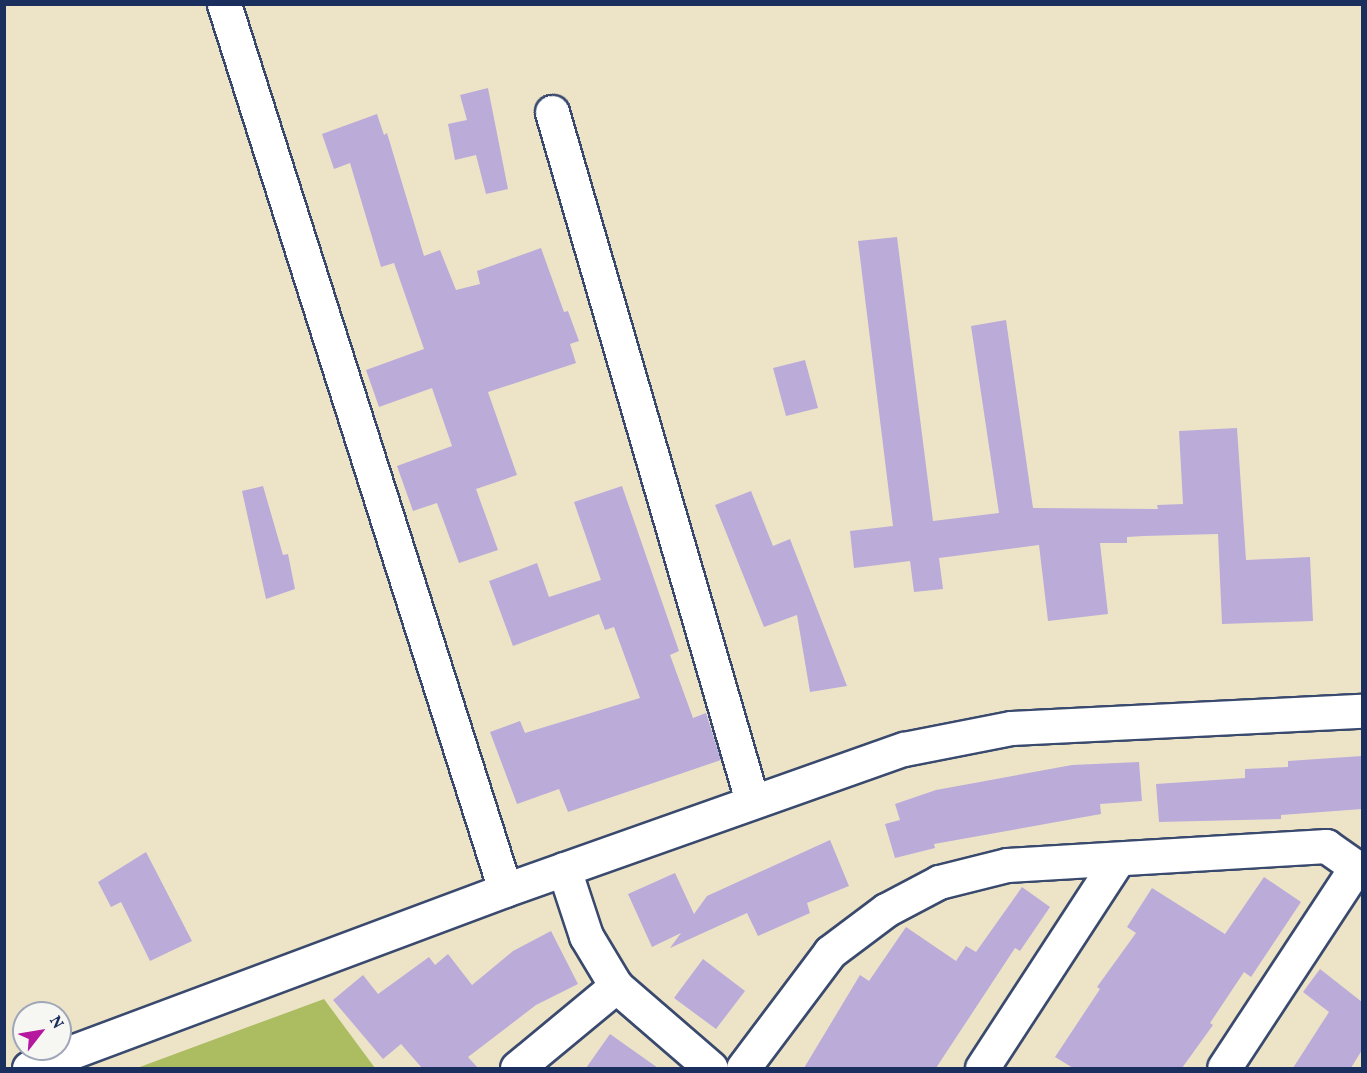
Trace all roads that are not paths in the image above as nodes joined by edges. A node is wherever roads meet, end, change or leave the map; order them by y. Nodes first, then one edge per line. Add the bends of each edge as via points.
1 (224, 4) edge
2 (552, 112) dead end
3 (1362, 711) edge
4 (752, 801) junction
5 (1118, 859) junction
6 (564, 869) junction
7 (505, 890) junction
8 (616, 986) junction
9 (28, 1068) edge
10 (517, 1068) edge
11 (711, 1068) edge
12 (743, 1068) edge
13 (982, 1068) edge
14 (1224, 1068) edge

1 - 7 street
2 - 4 street
3 - 4 street via 1011,728 904,748
4 - 6 street
5 - 12 street via 1007,865 939,882 886,910 830,952
5 - 13 street
5 - 14 street via 1326,846 1356,867
6 - 7 street
6 - 8 street via 586,936
7 - 9 street
8 - 10 street
8 - 11 street

